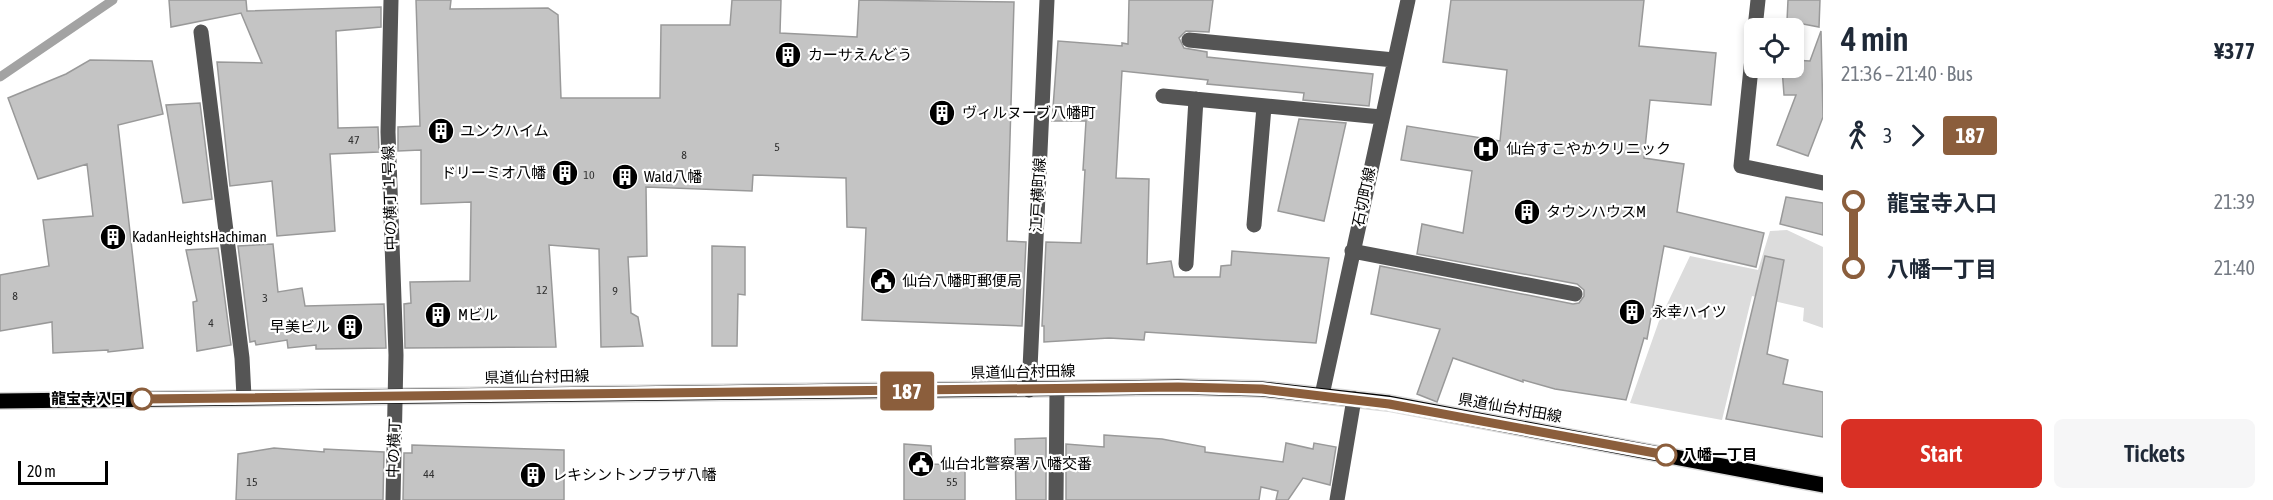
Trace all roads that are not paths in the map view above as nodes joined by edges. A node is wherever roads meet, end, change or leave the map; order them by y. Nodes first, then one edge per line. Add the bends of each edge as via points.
1 (390, 0) edge
2 (1047, 0) edge
3 (1408, 0) edge
4 (1758, 0) edge
5 (1756, 18) edge
6 (201, 32) dead end
7 (1189, 40) dead end
8 (1394, 60) junction
9 (1750, 78) edge
10 (1163, 96) dead end
11 (1196, 99) junction
12 (1264, 107) junction
13 (1381, 117) junction
14 (1823, 183) edge
15 (1254, 225) dead end
16 (1352, 251) junction
17 (1186, 264) dead end
18 (1575, 294) dead end
19 (1029, 390) junction
20 (1057, 390) junction
21 (1322, 394) junction
22 (396, 397) junction
23 (244, 398) junction
24 (1354, 399) junction
25 (0, 400) edge
26 (1823, 485) edge
27 (393, 500) edge
28 (1056, 500) edge
29 (1337, 500) edge

1 - 22 street, 中の横丁１号線 via 388,132
2 - 19 street, 江戸横町線
3 - 8 street, 石切町線
4 - 5 street
6 - 23 street
7 - 8 street
8 - 13 street, 石切町線
9 - 14 street via 1741,166
10 - 11 street
11 - 12 street
11 - 17 street
12 - 13 street
12 - 15 street
13 - 16 street, 石切町線
16 - 18 street
16 - 21 street, 石切町線
19 - 20 main road, 県道仙台村田線
19 - 22 main road, 県道仙台村田線
20 - 21 main road, 県道仙台村田線 via 1178,387
20 - 28 street
21 - 24 main road, 県道仙台村田線
22 - 23 main road, 県道仙台村田線
22 - 27 street, 中の横丁
23 - 25 main road, 県道仙台村田線
24 - 26 main road, 県道仙台村田線
24 - 29 street

